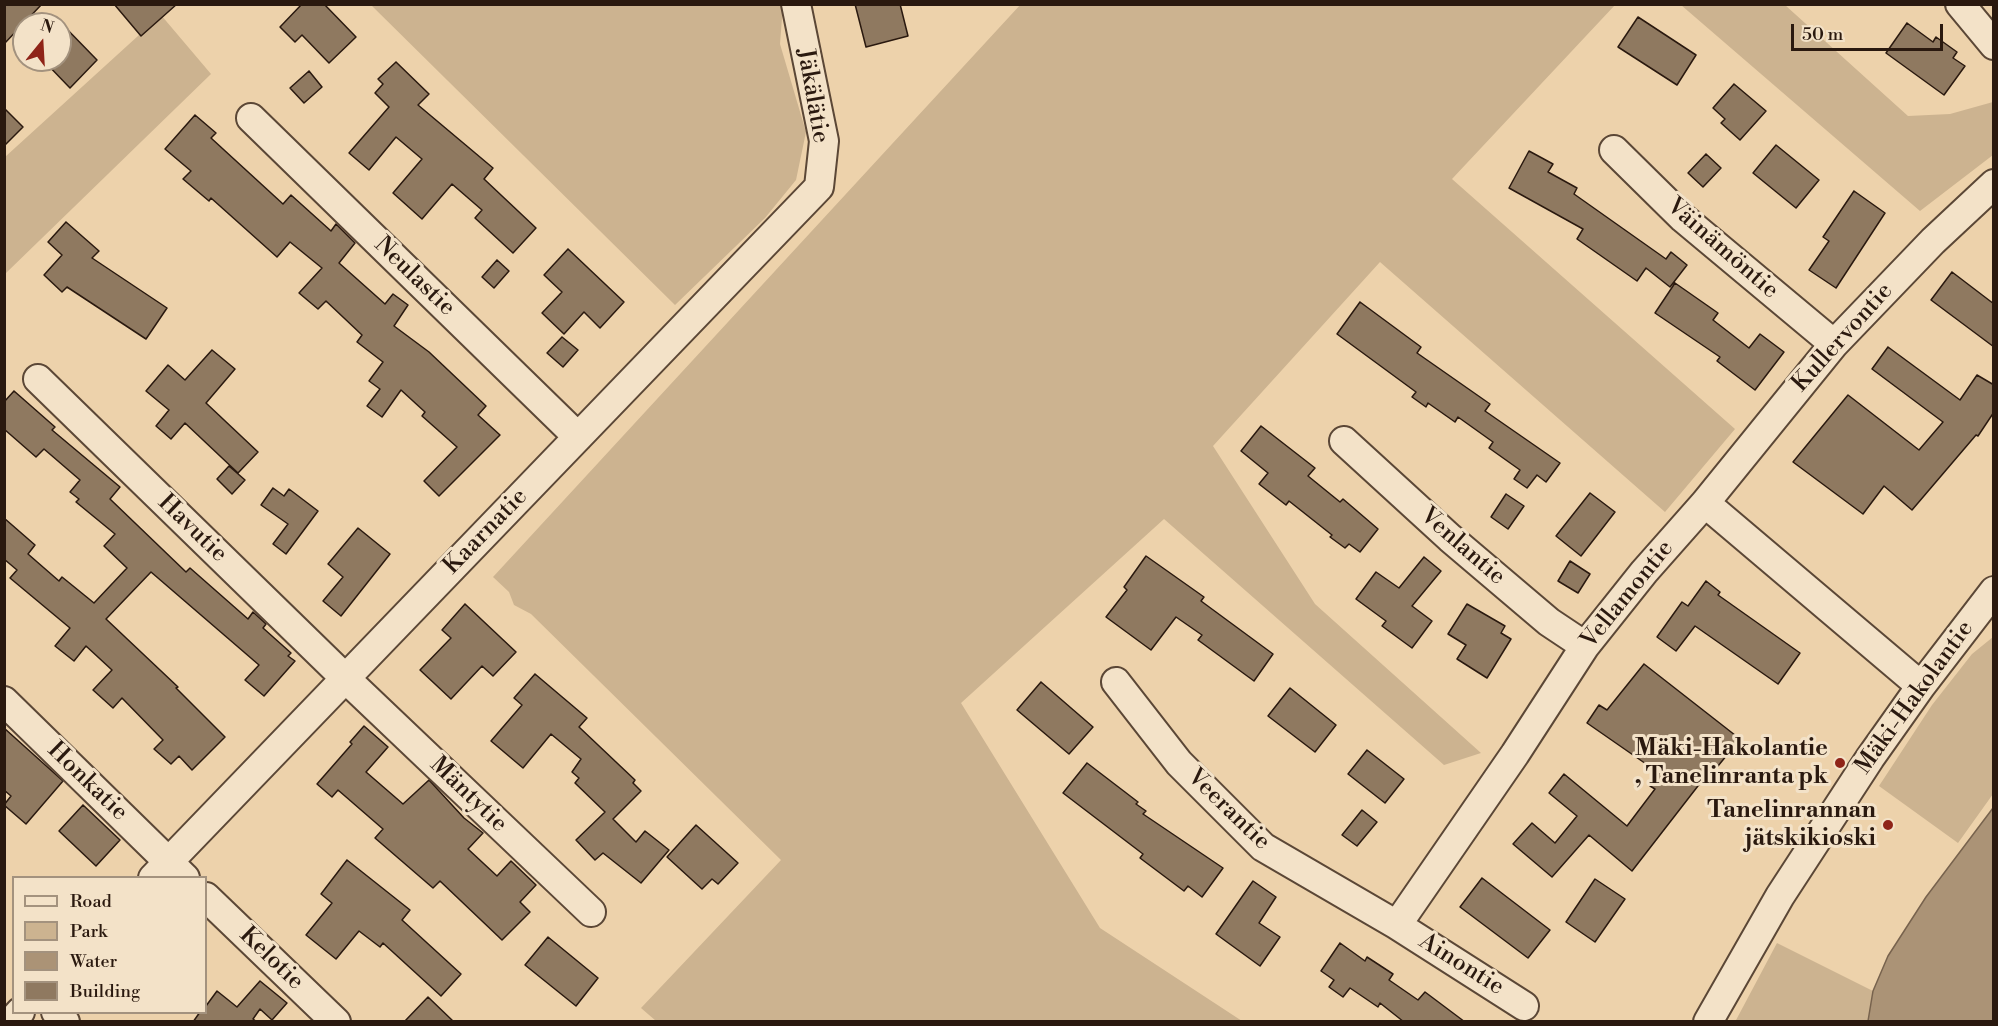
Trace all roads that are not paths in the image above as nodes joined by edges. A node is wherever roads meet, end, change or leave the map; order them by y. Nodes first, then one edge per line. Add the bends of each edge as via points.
1 (796, 4) edge
2 (1959, 4) edge
3 (1994, 45) edge
4 (251, 118) dead end
5 (1614, 150) dead end
6 (1994, 184) edge
7 (819, 187) joint
8 (1834, 344) junction
9 (38, 379) dead end
10 (578, 437) junction
11 (1344, 441) dead end
12 (1705, 503) junction
13 (1994, 591) edge
14 (1585, 646) junction
15 (345, 678) junction
16 (1116, 682) dead end
17 (1921, 686) junction
18 (4, 701) edge
19 (169, 872) edge
20 (207, 898) edge
21 (591, 912) dead end
22 (1397, 925) junction
23 (1524, 1006) dead end
24 (336, 1022) edge
25 (1708, 1022) edge

1 - 7 street, Jäkälätie via 825,141
2 - 3 street
4 - 10 street, Neulastie
5 - 8 street, Väinämöntie via 1683,218
6 - 8 street, Kullervontie
7 - 10 street, Kaarnatie
8 - 12 street, Kullervontie
9 - 15 street, Havutie
10 - 15 street, Kaarnatie
11 - 14 street, Venlantie via 1450,538 1549,622
12 - 14 street, Vellamontie
12 - 17 street
13 - 17 street, Mäki-Hakolantie
14 - 22 street, Vellamontie
15 - 19 street, Kaarnatie
15 - 21 street, Mäntytie
16 - 22 street, Veerantie via 1179,763 1263,848
17 - 25 street, Mäki-Hakolantie via 1780,897
18 - 19 street, Honkatie
20 - 24 street, Kelotie
22 - 23 street, Ainontie

